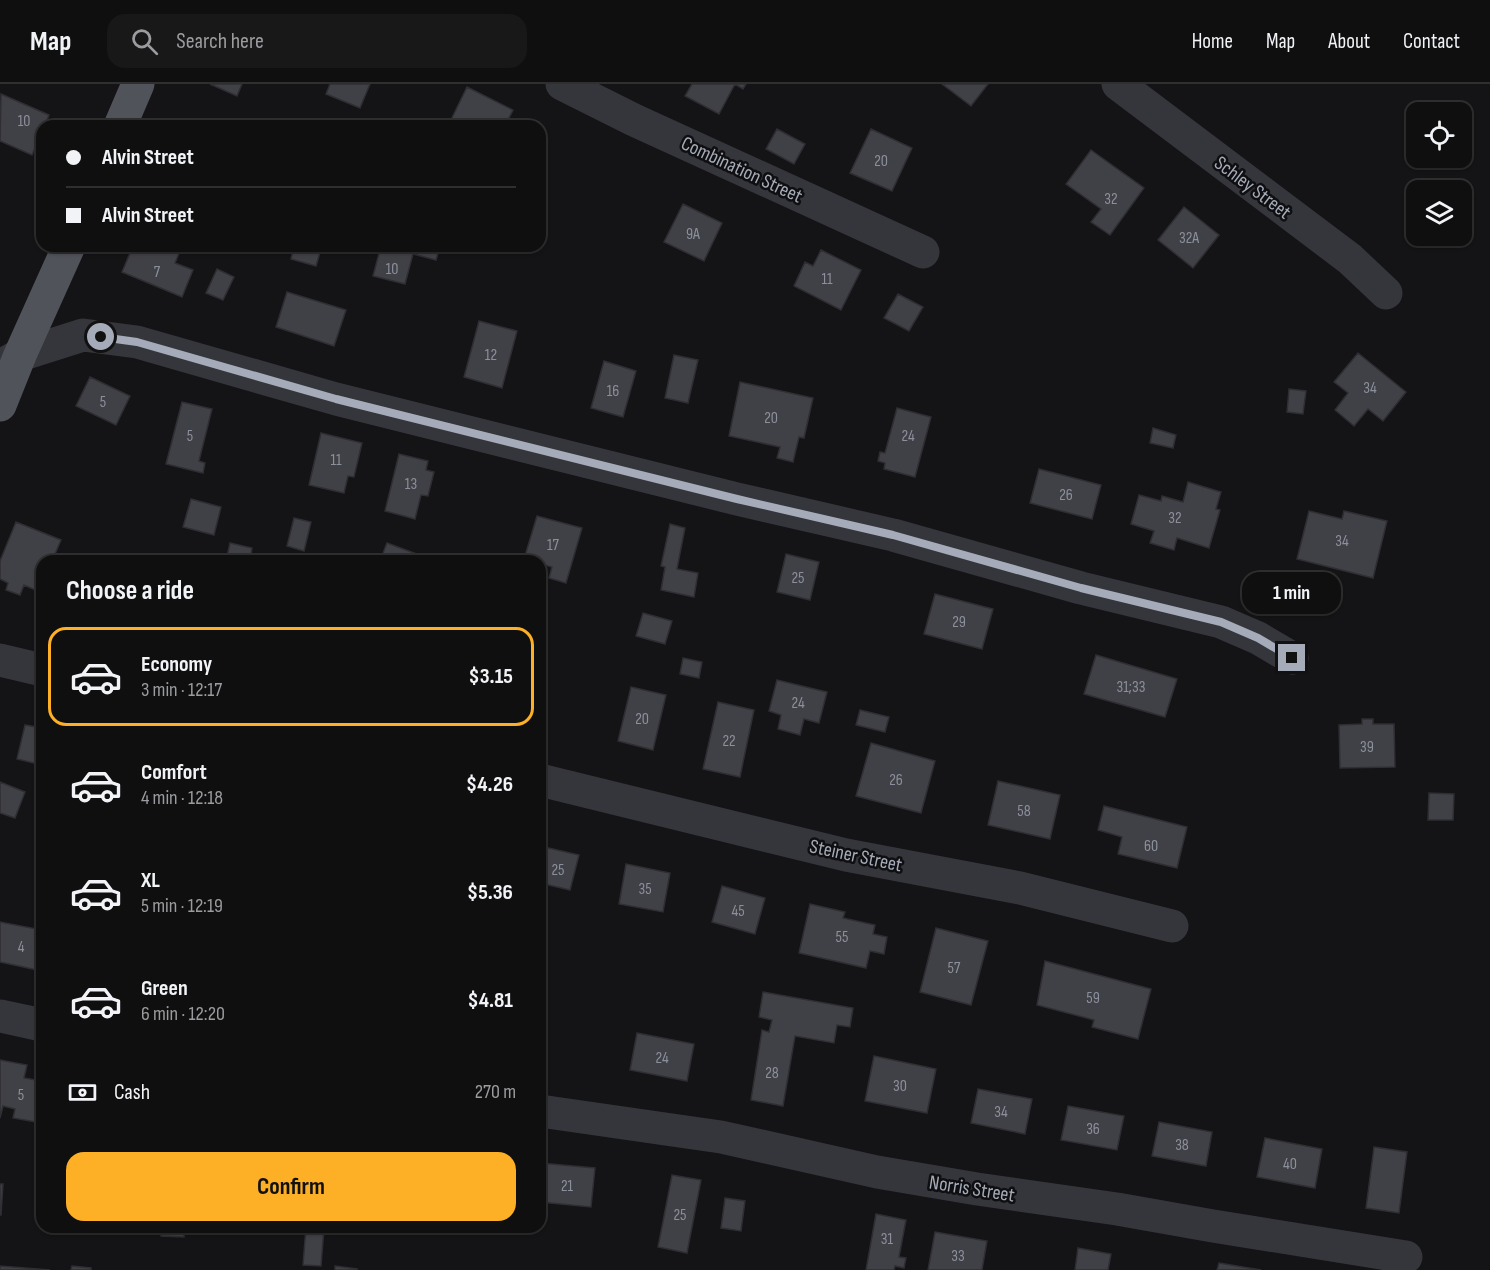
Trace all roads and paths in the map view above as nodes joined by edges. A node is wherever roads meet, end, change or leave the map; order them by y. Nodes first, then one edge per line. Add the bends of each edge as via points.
1 (138, 84) edge
2 (562, 84) edge
3 (1118, 84) edge
4 (123, 120) edge
5 (66, 252) edge
6 (923, 252) dead end
7 (1386, 293) dead end
8 (7, 358) edge
9 (0, 405) edge
10 (1292, 658) dead end
11 (0, 660) edge
12 (36, 669) edge
13 (546, 781) edge
14 (1172, 926) dead end
15 (0, 1016) edge
16 (36, 1023) edge
17 (546, 1112) edge
18 (1406, 1257) dead end

1 - 4 main road
2 - 6 street, Combination Street
3 - 7 street, Schley Street via 1350,259
5 - 8 main road
8 - 9 main road
8 - 10 street via 83,335 137,342 336,399 893,535 1081,588 1221,622
11 - 12 street
13 - 14 street, Steiner Street via 846,855 1020,888
15 - 16 street
17 - 18 street, Norris Street via 721,1137 876,1172 976,1189

